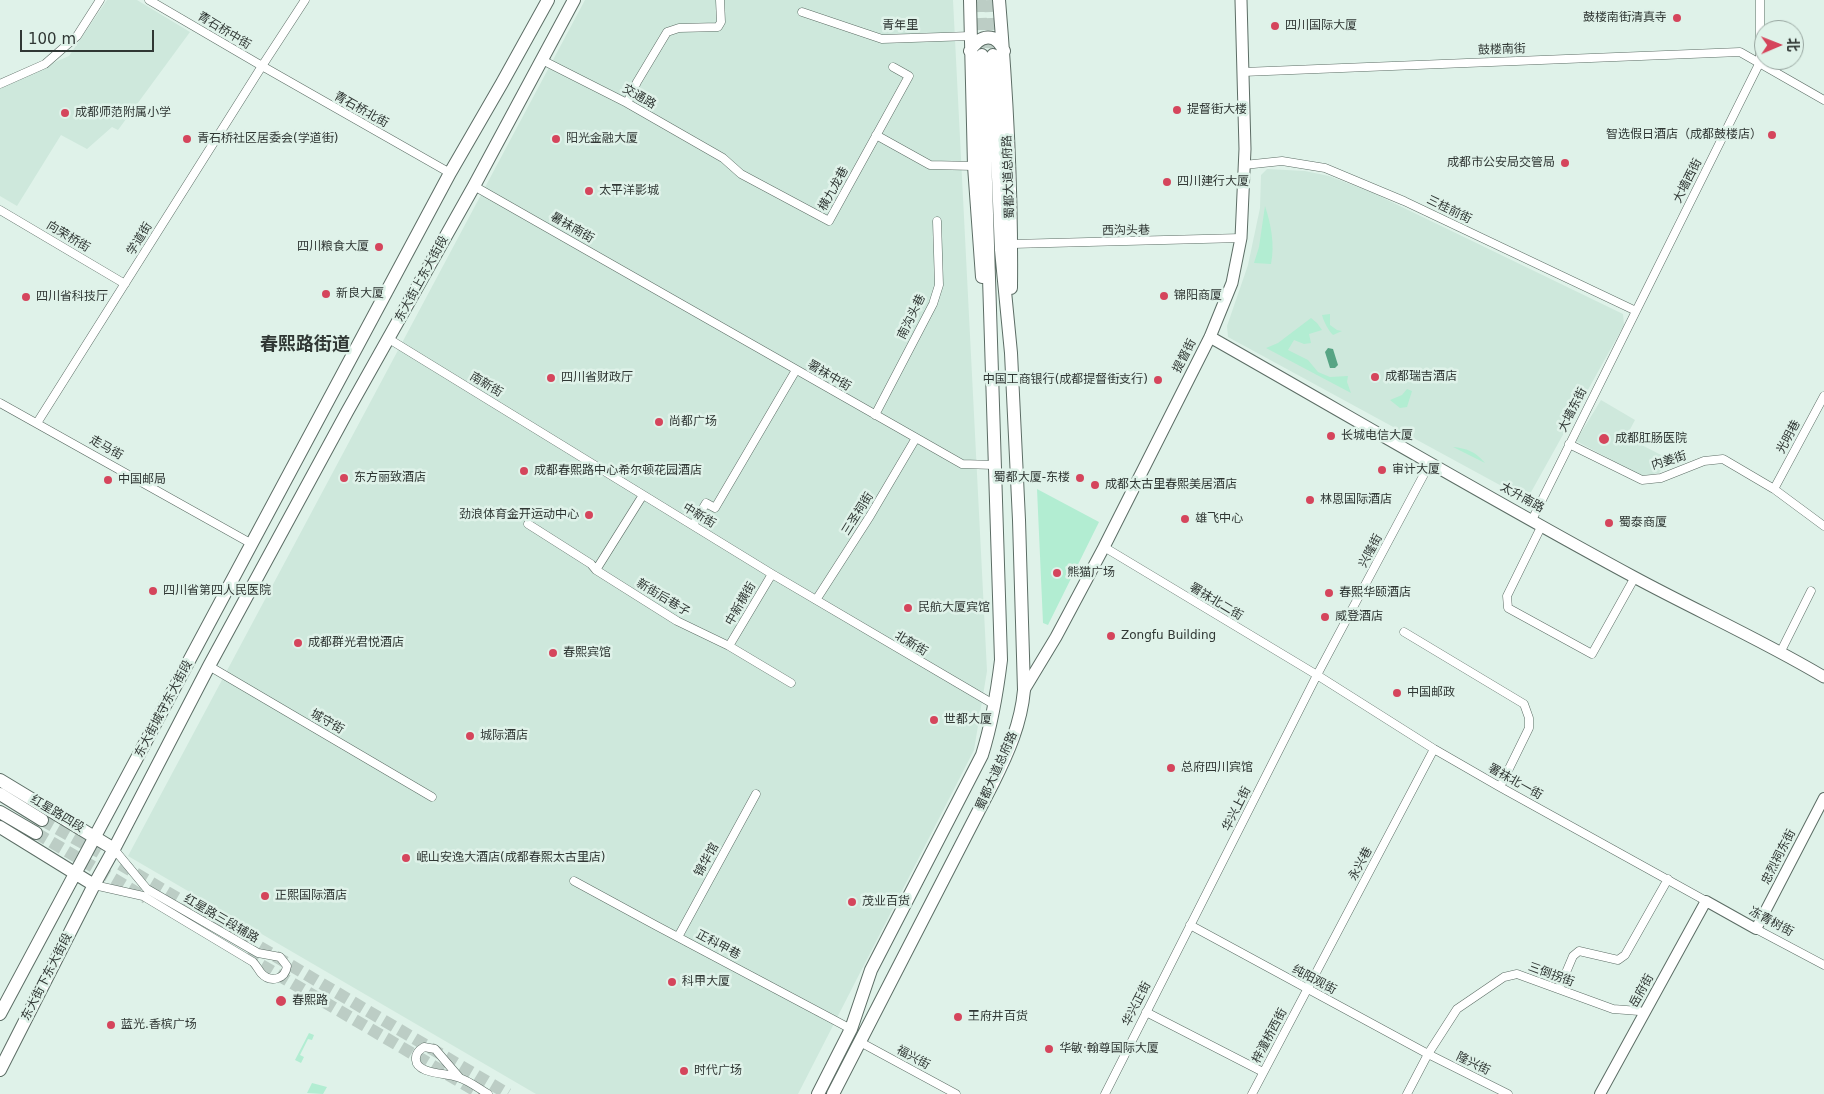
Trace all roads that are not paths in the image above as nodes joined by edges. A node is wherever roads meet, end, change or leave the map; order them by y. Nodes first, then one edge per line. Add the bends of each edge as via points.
1 (100, 0) edge
2 (149, 0) edge
3 (305, 0) edge
4 (548, 0) edge
5 (720, 0) edge
6 (970, 0) edge
7 (999, 0) edge
8 (1241, 0) edge
9 (1760, 0) edge
10 (569, 4) edge
11 (802, 12) dead end
12 (1760, 20) edge
13 (971, 36) junction
14 (987, 53) junction
15 (1754, 59) edge
16 (542, 60) junction
17 (262, 66) junction
18 (893, 67) dead end
19 (1756, 70) edge
20 (1773, 70) edge
21 (1243, 72) junction
22 (0, 84) edge
23 (1824, 100) edge
24 (627, 103) junction
25 (876, 135) junction
26 (723, 158) joint
27 (1244, 165) junction
28 (974, 166) junction
29 (450, 173) junction
30 (474, 186) junction
31 (0, 210) edge
32 (937, 221) dead end
33 (1241, 238) junction
34 (1012, 244) junction
35 (125, 284) junction
36 (657, 291) joint
37 (1636, 311) junction
38 (1210, 337) junction
39 (389, 339) junction
40 (990, 352) junction
41 (1011, 353) junction
42 (796, 370) junction
43 (1824, 396) edge
44 (0, 403) edge
45 (875, 415) junction
46 (37, 423) junction
47 (916, 438) junction
48 (1569, 444) junction
49 (572, 451) joint
50 (1430, 463) junction
51 (994, 465) junction
52 (1774, 489) junction
53 (643, 495) junction
54 (1537, 522) junction
55 (528, 524) dead end
56 (693, 525) junction
57 (1824, 526) edge
58 (252, 544) junction
59 (1104, 547) junction
60 (268, 558) joint
61 (596, 570) junction
62 (772, 574) junction
63 (1635, 577) junction
64 (1811, 591) dead end
65 (816, 600) junction
66 (1404, 632) dead end
67 (729, 646) junction
68 (1781, 651) junction
69 (209, 666) junction
70 (1317, 676) junction
71 (1824, 677) edge
72 (791, 683) dead end
73 (1024, 690) junction
74 (995, 705) junction
75 (1434, 749) junction
76 (0, 780) edge
77 (1500, 787) junction
78 (0, 794) edge
79 (756, 794) dead end
80 (432, 797) dead end
81 (1824, 798) edge
82 (0, 812) edge
83 (42, 820) tunnel mouth
84 (0, 827) edge
85 (36, 833) tunnel mouth
86 (96, 836) junction
87 (114, 849) junction
88 (74, 874) junction
89 (1668, 879) junction
90 (574, 880) dead end
91 (94, 884) junction
92 (1706, 901) junction
93 (1190, 925) junction
94 (1756, 929) junction
95 (678, 937) junction
96 (1824, 965) edge
97 (1307, 989) junction
98 (1558, 990) junction
99 (1639, 1011) dead end
100 (1146, 1012) junction
101 (0, 1014) edge
102 (852, 1029) junction
103 (860, 1042) junction
104 (1428, 1054) junction
105 (0, 1070) edge
106 (1263, 1072) junction
107 (459, 1077) junction
108 (488, 1094) edge
109 (818, 1094) edge
110 (833, 1094) edge
111 (956, 1094) edge
112 (1104, 1094) edge
113 (1252, 1094) edge
114 (1407, 1094) edge
115 (1508, 1094) edge
116 (1600, 1094) edge

1 - 22 street via 77,36 45,64
2 - 17 street, 青石桥中街
3 - 17 street, 学道街
4 - 29 main road, 东大街上东大街段
5 - 24 street via 722,22 718,27 680,28 667,32
6 - 13 main road, 蜀都大道总府路
7 - 14 main road, 蜀都大道总府路
8 - 21 main road, 提督街
9 - 12 street
10 - 16 main road, 东大街上东大街段
11 - 13 street, 青年里 via 882,39
13 - 14 main road, 蜀都大道总府路
14 - 28 main road, 蜀都大道总府路
14 - 34 main road, 蜀都大道总府路
14 - 40 main road, 蜀都大道总府路
14 - 41 main road, 蜀都大道总府路
15 - 21 street, 鼓楼南街 via 1740,52
16 - 24 street, 交通路
16 - 30 main road, 东大街上东大街段
17 - 29 street, 青石桥北街
17 - 35 street, 学道街
18 - 25 street, 横九龙巷 via 909,76
19 - 37 street, 大墙西街
20 - 23 street, 鼓楼南街
21 - 27 main road, 提督街
24 - 26 street, 交通路
25 - 26 street, 横九龙巷 via 829,221 741,174
25 - 28 street via 930,165
27 - 33 main road, 提督街
27 - 37 street, 三桂前街 via 1282,161 1325,168 1404,201
28 - 40 main road, 蜀都大道总府路
29 - 58 main road, 东大街上东大街段
30 - 36 street, 暑袜南街
30 - 39 main road, 东大街上东大街段
31 - 35 street, 向荣桥街
32 - 45 street, 南沟头巷 via 939,285 933,304
33 - 34 street, 西沟头巷
33 - 38 main road, 提督街 via 1232,283
34 - 41 main road, 蜀都大道总府路
35 - 46 street, 学道街
36 - 42 street, 署袜中街
37 - 48 street, 大墙东街
38 - 50 main road, 太升南路
38 - 59 main road, 提督街
39 - 49 street, 南新街
39 - 60 main road, 东大街上东大街段
40 - 51 main road, 蜀都大道总府路
41 - 73 main road, 蜀都大道总府路
42 - 45 street, 署袜中街
42 - 56 street via 714,508 706,503
43 - 52 street, 光明巷
44 - 46 street, 走马街
45 - 47 street, 署袜中街
46 - 58 street, 走马街
47 - 51 street, 署袜中街 via 962,464
47 - 65 street, 三圣祠街
48 - 52 street, 内姜街 via 1642,480 1661,478 1704,461 1723,459
48 - 54 street, 大墙东街
49 - 53 street, 中新街
50 - 54 main road, 太升南路
50 - 70 street, 兴隆街
51 - 74 main road, 蜀都大道总府路 via 1000,660
52 - 57 street, 内姜街
53 - 56 street, 中新街
53 - 61 street
54 - 63 main road, 太升南路
54 - 63 street, 大墙东街 via 1507,596 1508,608 1592,654
55 - 61 street, 新街后巷子
56 - 62 street, 中新街
58 - 86 main road, 东大街城守东大街段
59 - 70 street, 署袜北二街
59 - 73 main road, 提督街
60 - 69 main road, 东大街城守东大街段
61 - 67 street, 新街后巷子 via 677,621
62 - 65 street, 中新街
62 - 67 street, 中新横街
63 - 68 main road, 太升南路
64 - 68 street
65 - 74 street, 北新街
66 - 77 street via 1524,704 1529,728
67 - 72 street, 新街后巷子
68 - 71 main road, 太升南路
69 - 80 street, 城守街
69 - 87 main road, 东大街城守东大街段
70 - 75 street, 署袜北一街
70 - 93 street, 华兴上街
73 - 103 main road, 蜀都大道总府路 via 1020,720 1007,754
74 - 102 main road, 蜀都大道总府路 via 982,755 871,970
75 - 77 street, 署袜北一街
75 - 97 street, 永兴巷
76 - 86 main road, 红星路四段
77 - 89 street, 署袜北一街
78 - 83 main road
79 - 95 street, 锦华馆
81 - 94 street, 忠烈祠东街
82 - 85 main road
84 - 88 main road
86 - 87 main road, 红星路四段
86 - 88 main road, 东大街城守东大街段
87 - 91 main road, 东大街城守东大街段
87 - 91 street, 红星路三段辅路 via 147,889 258,953 280,957 287,966 286,972 276,979 262,975 254,962 143,896
88 - 91 main road
88 - 101 main road, 东大街下东大街段
89 - 92 street, 署袜北一街
89 - 98 street via 1625,955 1618,960 1579,951 1573,956
90 - 95 street, 正科甲巷
91 - 105 main road, 东大街下东大街段
92 - 94 street, 冻青树街
92 - 116 street, 岳府街
93 - 97 street, 纯阳观街
93 - 100 street, 华兴正街
94 - 96 street, 冻青树街
95 - 102 street, 正科甲巷
97 - 104 street, 纯阳观街
97 - 106 street, 梓潼桥西街
98 - 99 street, 三倒拐街 via 1613,1009
98 - 104 street, 三倒拐街 via 1517,974 1504,977 1457,1009
100 - 106 street
100 - 112 street, 华兴正街
102 - 109 main road, 蜀都大道总府路
103 - 110 main road, 蜀都大道总府路
103 - 111 street, 福兴街
104 - 114 street, 三倒拐街
104 - 115 street, 隆兴街
106 - 113 street, 梓潼桥西街
107 - 107 street via 435,1049 424,1047 418,1052 416,1060 422,1070
107 - 108 street

